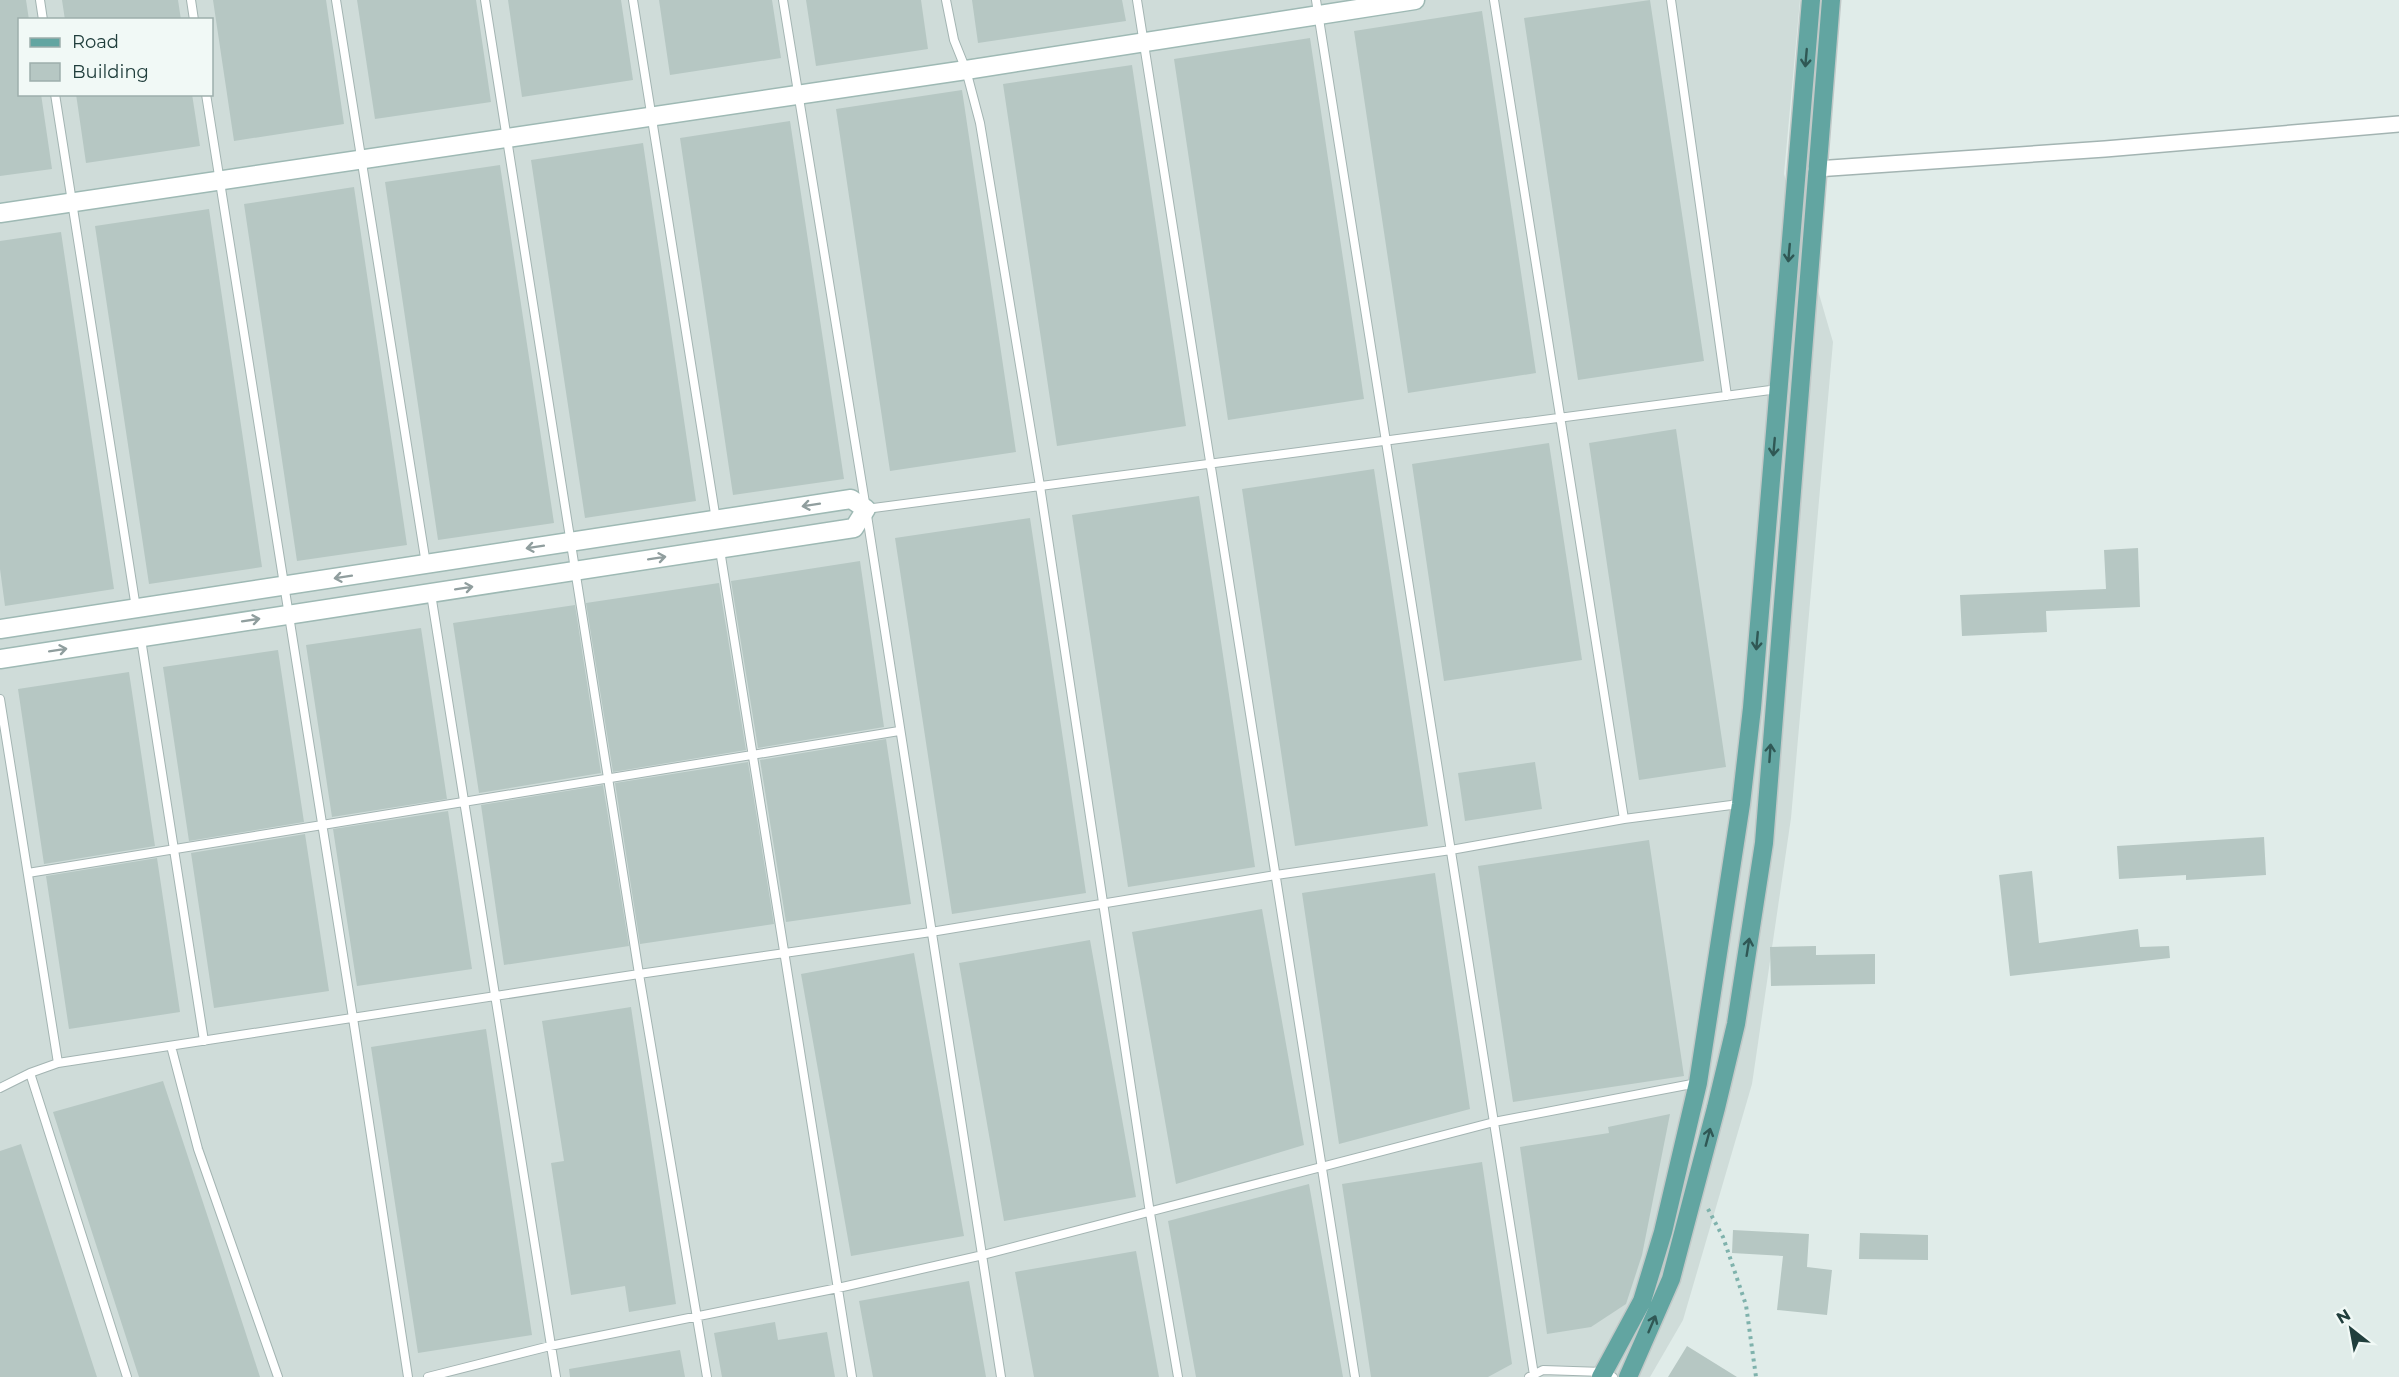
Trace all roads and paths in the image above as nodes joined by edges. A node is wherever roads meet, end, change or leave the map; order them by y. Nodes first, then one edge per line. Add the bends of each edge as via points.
1 (40, 0) edge
2 (191, 0) edge
3 (336, 0) edge
4 (485, 0) edge
5 (633, 0) edge
6 (783, 0) edge
7 (946, 0) edge
8 (1137, 0) edge
9 (1415, 0) edge
10 (1494, 0) edge
11 (1671, 0) edge
12 (1811, 0) edge
13 (1831, 0) edge
14 (1317, 7) edge
15 (43, 18) edge
16 (194, 18) edge
17 (1144, 41) junction
18 (966, 70) junction
19 (798, 93) junction
20 (55, 96) edge
21 (206, 96) edge
22 (651, 115) junction
23 (2399, 124) edge
24 (507, 137) junction
25 (361, 158) junction
26 (1816, 169) junction
27 (220, 180) junction
28 (72, 202) junction
29 (0, 213) edge
30 (1779, 388) junction
31 (1727, 396) junction
32 (1560, 418) junction
33 (1386, 440) junction
34 (1210, 464) junction
35 (1040, 486) junction
36 (866, 508) junction
37 (716, 520) junction
38 (571, 542) junction
39 (720, 548) junction
40 (426, 564) junction
41 (576, 570) junction
42 (284, 586) junction
43 (430, 593) junction
44 (136, 608) junction
45 (289, 615) junction
46 (0, 629) edge
47 (141, 637) junction
48 (0, 659) edge
49 (0, 699) edge
50 (899, 731) junction
51 (753, 755) junction
52 (609, 778) junction
53 (463, 802) junction
54 (1741, 804) junction
55 (1624, 819) junction
56 (322, 825) junction
57 (175, 849) junction
58 (1451, 850) junction
59 (28, 873) junction
60 (1276, 875) junction
61 (1103, 903) junction
62 (931, 932) junction
63 (785, 954) junction
64 (639, 974) junction
65 (494, 996) junction
66 (353, 1018) junction
67 (204, 1041) junction
68 (171, 1046) junction
69 (58, 1063) junction
70 (30, 1073) junction
71 (1698, 1083) junction
72 (0, 1088) edge
73 (1494, 1122) junction
74 (1323, 1166) junction
75 (1695, 1186) junction
76 (1150, 1213) junction
77 (983, 1255) junction
78 (838, 1288) junction
79 (697, 1316) junction
80 (550, 1346) junction
81 (1606, 1375) edge
82 (1532, 1376) edge
83 (127, 1377) edge
84 (278, 1377) edge
85 (408, 1377) edge
86 (428, 1377) edge
87 (556, 1377) edge
88 (707, 1377) edge
89 (852, 1377) edge
90 (1001, 1377) edge
91 (1178, 1377) edge
92 (1355, 1377) edge
93 (1628, 1377) edge
94 (1756, 1377) edge

1 - 15 lane
2 - 16 lane
3 - 25 lane
4 - 24 lane
5 - 22 lane
6 - 19 lane
7 - 18 lane via 954,40
8 - 17 lane
9 - 14 street
10 - 32 lane
11 - 31 lane
12 -> 30 main road
13 - 26 main road
14 - 17 street
14 - 33 lane
17 - 18 street
17 - 34 lane
18 - 19 street
18 - 35 lane via 980,123
19 - 22 street
19 - 36 lane
20 - 28 lane
21 - 27 lane
22 - 24 street
22 - 37 lane
23 - 26 street
24 - 25 street
24 - 38 lane
25 - 27 street
25 - 40 lane
75 -> 26 main road via 1736,1024 1764,843
27 - 28 street
27 - 42 lane
28 - 29 street
28 - 44 lane
30 - 31 lane
30 -> 54 main road
31 - 32 lane
32 - 33 lane
32 - 55 lane
33 - 34 lane
33 - 58 lane
34 - 35 lane
34 - 60 lane
35 - 36 lane
35 - 61 lane
36 -> 37 street via 851,499
36 - 39 street via 854,528
36 - 50 lane
37 - 38 street
38 -> 40 street
38 - 41 lane
41 -> 39 street
39 - 51 lane
40 -> 42 street
43 -> 41 street
41 - 52 lane
42 - 44 street
42 - 45 lane
43 - 45 street
43 - 53 lane
44 - 46 street
47 -> 45 street
45 - 56 lane
48 -> 47 street
47 - 57 lane
49 - 59 lane
50 - 51 lane
50 - 62 lane
51 - 52 lane
51 - 63 lane
52 - 53 lane
52 - 64 lane
53 - 56 lane
53 - 65 lane
54 - 55 lane
54 - 71 main road
55 - 58 lane
56 - 57 lane
56 - 66 lane
57 - 59 lane
57 - 67 lane
58 - 60 lane
58 - 73 lane
59 - 69 lane
60 - 61 lane
60 - 74 lane
61 - 62 lane
61 - 76 lane
62 - 63 lane
62 - 77 lane
63 - 64 lane
63 - 78 lane
64 - 65 lane
64 - 79 lane
65 - 66 lane
65 - 80 lane
66 - 67 lane
66 - 85 lane
67 - 68 lane
68 - 69 lane
68 - 84 lane via 198,1149
69 - 70 lane
70 - 72 lane
70 - 83 lane
71 - 73 lane
71 - 81 main road via 1663,1232 1642,1301
73 - 74 lane
73 - 82 lane
74 - 76 lane
74 - 92 lane
93 -> 75 main road via 1671,1279
75 - 94 path via 1723,1238 1746,1305
76 - 77 lane
76 - 91 lane
77 - 78 lane
77 - 90 lane
78 - 79 lane
78 - 89 lane
79 - 80 lane
79 - 88 lane
80 - 86 lane
80 - 87 lane
81 - 82 lane via 1543,1370

